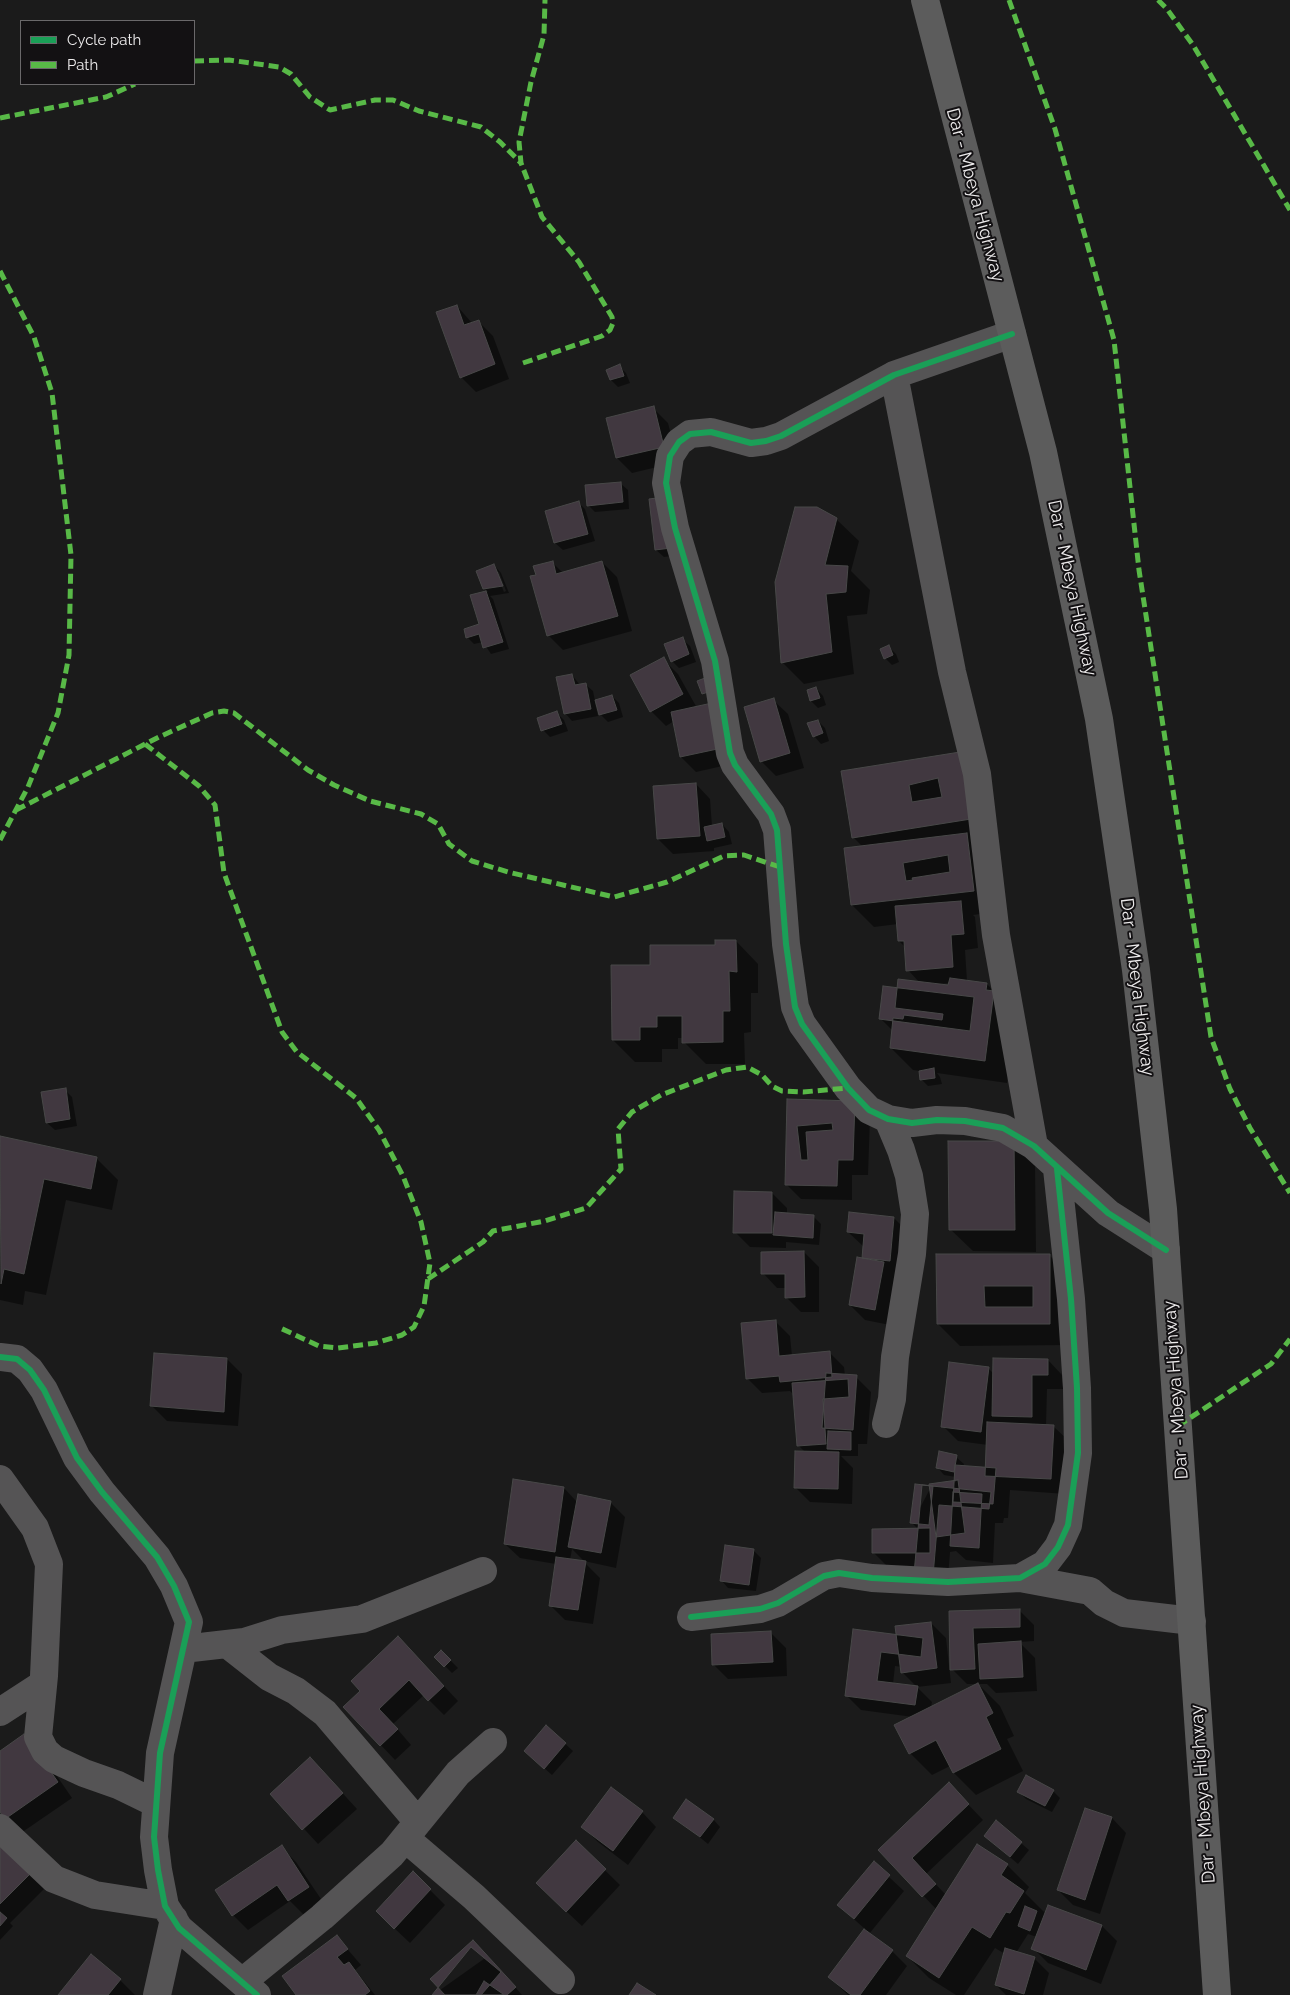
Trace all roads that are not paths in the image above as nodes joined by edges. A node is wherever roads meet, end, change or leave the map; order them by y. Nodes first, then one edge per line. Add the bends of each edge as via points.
1 (925, 0) edge
2 (1012, 334) junction
3 (894, 376) junction
4 (888, 1119) junction
5 (1034, 1146) junction
6 (1057, 1169) junction
7 (1166, 1250) junction
8 (0, 1357) edge
9 (886, 1424) dead end
10 (0, 1479) edge
11 (483, 1572) dead end
12 (1020, 1578) junction
13 (691, 1618) dead end
14 (1192, 1621) junction
15 (227, 1644) junction
16 (183, 1649) junction
17 (43, 1684) junction
18 (0, 1712) edge
19 (493, 1742) dead end
20 (154, 1803) junction
21 (0, 1828) edge
22 (412, 1830) junction
23 (169, 1913) junction
24 (561, 1980) dead end
25 (250, 1988) edge
26 (157, 1995) edge
27 (1217, 1995) edge

1 - 2 highway, Dar - Mbeya Highway
2 - 3 street
2 - 7 highway, Dar - Mbeya Highway via 1043,452 1099,720 1136,970
3 - 4 street via 766,441 751,442 711,432 690,434 679,442 670,456 666,483 675,528 715,661 730,753 735,765 772,814 778,830 786,944 795,1007 802,1024 848,1088 869,1110
3 - 5 street via 952,672 977,774 996,935
4 - 5 street via 912,1123 965,1121 1003,1128
4 - 9 street via 909,1176 915,1214 892,1399
5 - 6 street
6 - 7 street via 1108,1213
6 - 12 street via 1071,1299 1078,1453 1068,1525 1058,1547 1045,1564
7 - 14 highway, Dar - Mbeya Highway
8 - 16 street via 17,1359 30,1370 44,1390 77,1458 157,1557 189,1622
10 - 17 street via 35,1528 49,1564
11 - 15 street via 362,1619 282,1630
12 - 13 street via 948,1582 839,1573 824,1576 778,1603 760,1609
12 - 14 street via 1090,1591 1124,1613
14 - 27 highway, Dar - Mbeya Highway
15 - 16 street
15 - 22 street via 269,1677 325,1713
16 - 20 street via 160,1753
17 - 18 street
17 - 20 street via 38,1737 45,1751 77,1770
19 - 22 street via 458,1773
20 - 23 street via 154,1837
21 - 23 street via 54,1879 95,1895
22 - 24 street via 474,1898
22 - 25 street via 392,1854
23 - 25 street via 179,1928
23 - 26 street

